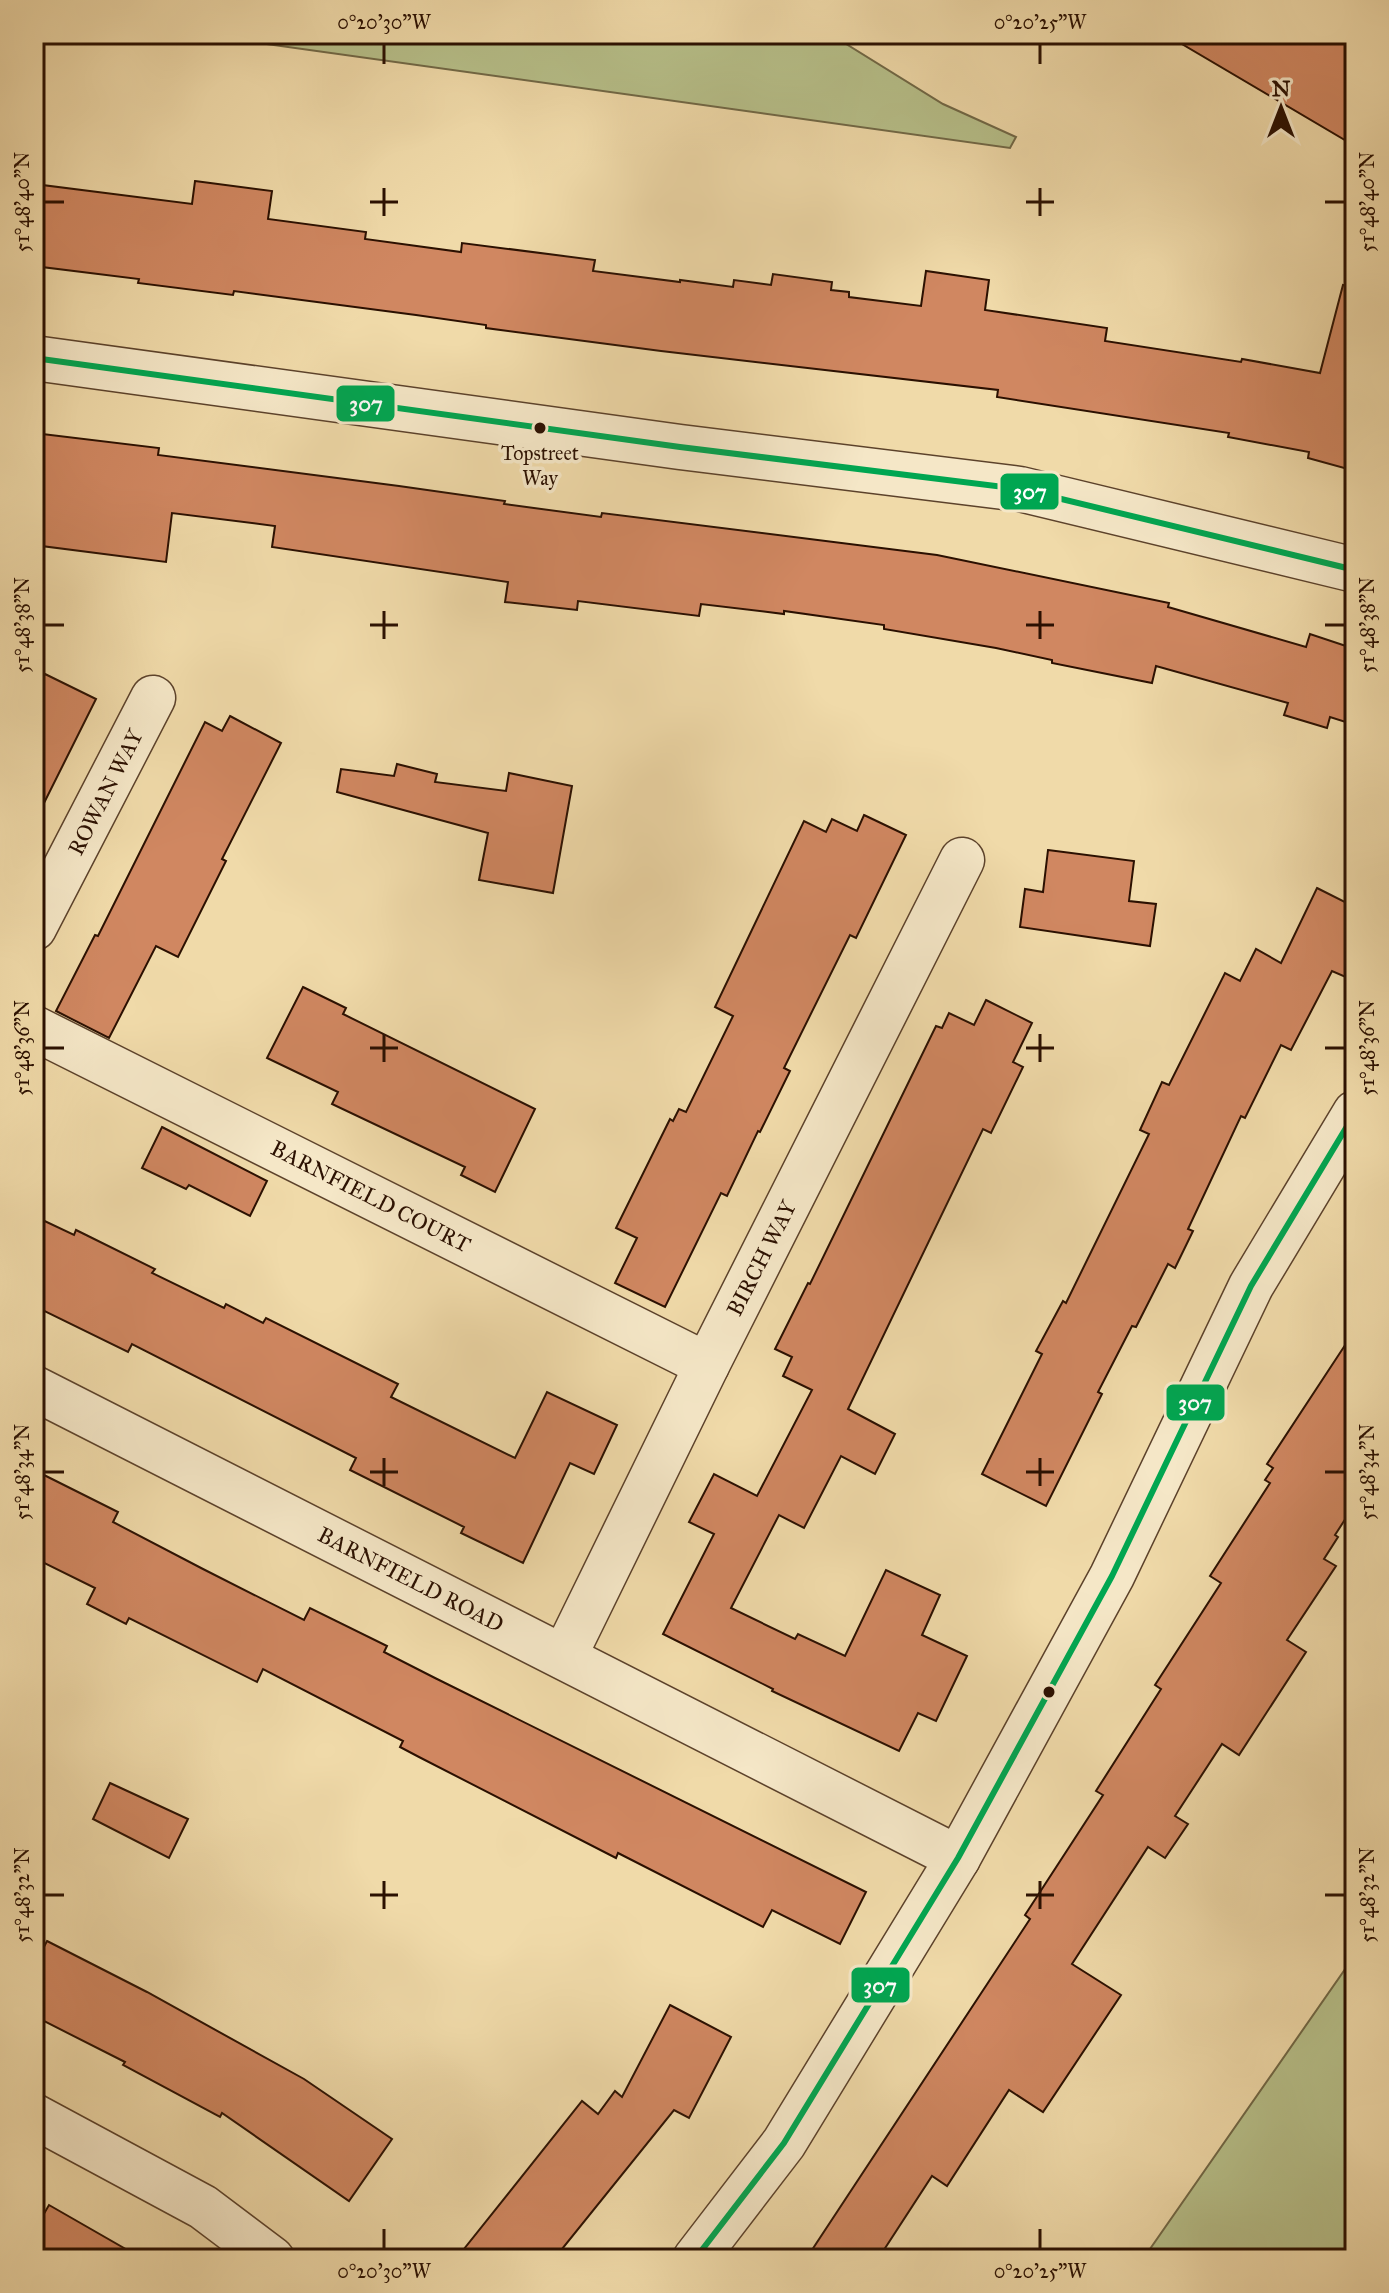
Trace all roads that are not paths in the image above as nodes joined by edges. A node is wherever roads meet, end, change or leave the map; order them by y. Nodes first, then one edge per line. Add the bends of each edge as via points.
1 (34, 358) edge
2 (1355, 570) edge
3 (153, 698) dead end
4 (962, 860) dead end
5 (34, 928) edge
6 (34, 1028) edge
7 (1355, 1113) edge
8 (707, 1365) junction
9 (34, 1388) edge
10 (564, 1657) junction
11 (958, 1858) junction
12 (34, 2116) edge
13 (272, 2259) edge
14 (695, 2259) edge

1 - 2 street via 1020,489
3 - 5 street, ROWAN WAY
4 - 8 street, BIRCH WAY
6 - 8 street, BARNFIELD COURT
7 - 11 street via 1251,1286 1112,1576
8 - 10 street, BIRCH WAY
9 - 10 street, BARNFIELD ROAD
10 - 11 street, BARNFIELD ROAD
11 - 14 street via 784,2143
12 - 13 street via 203,2207

